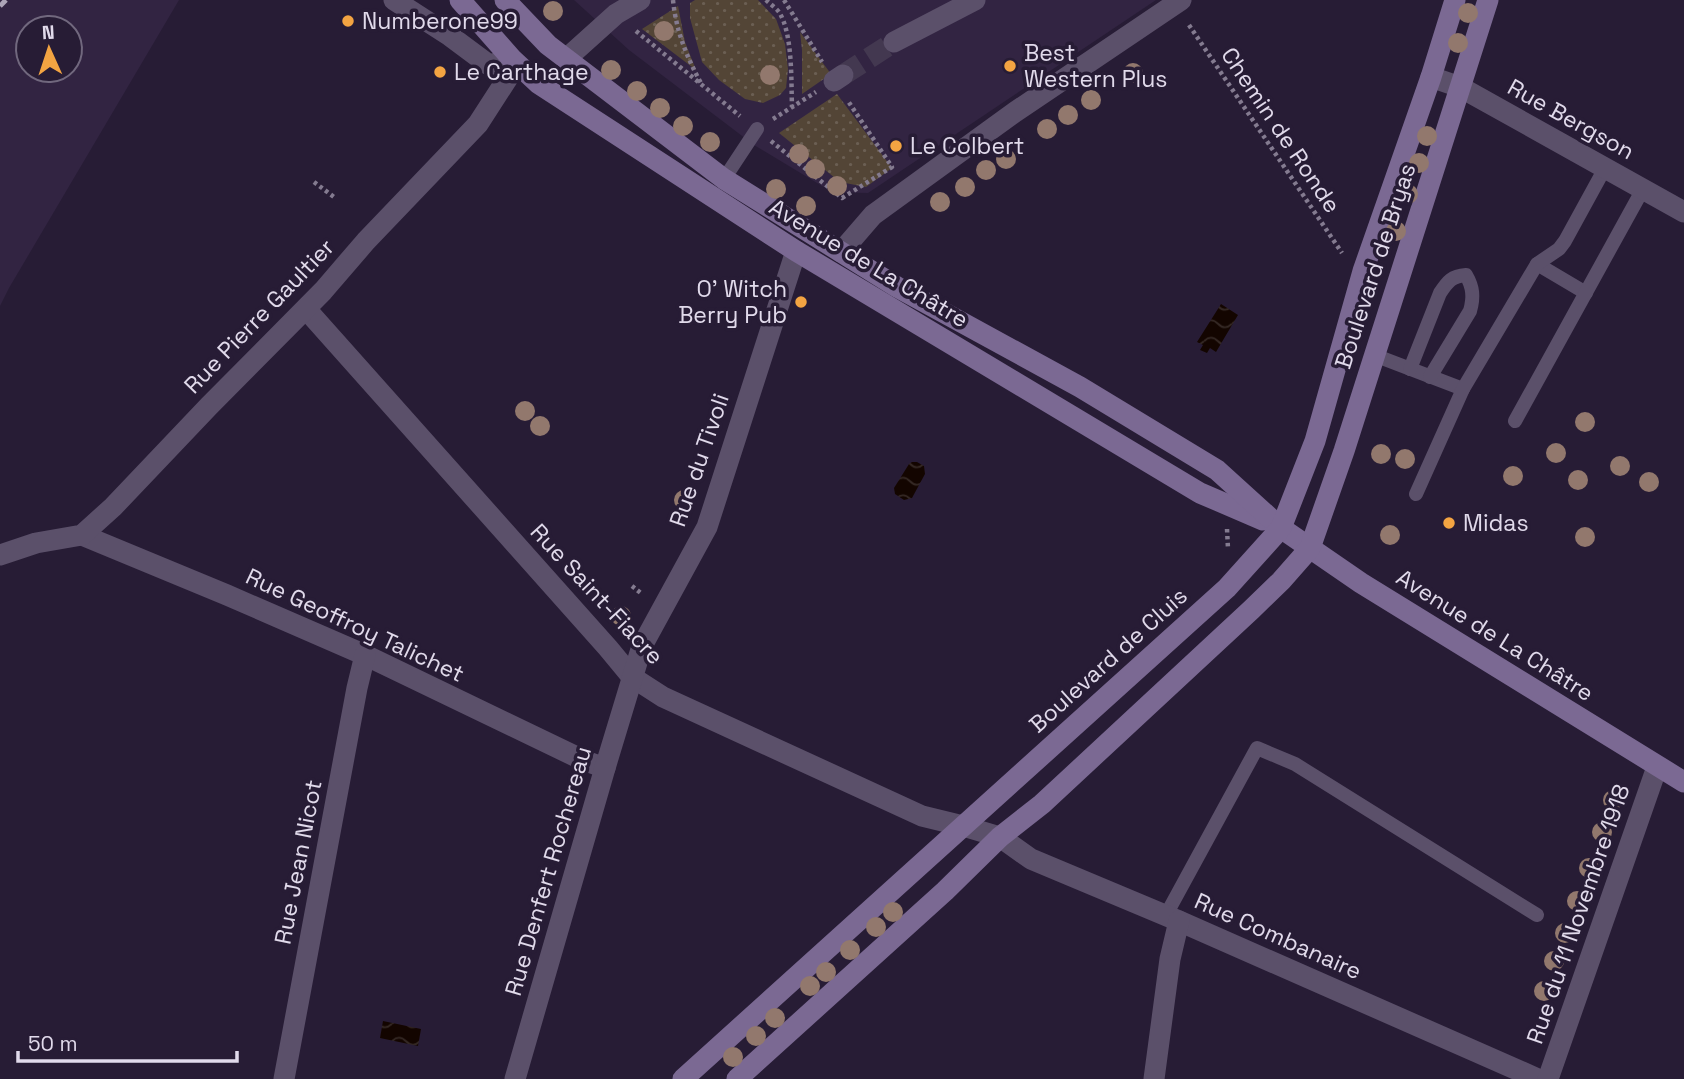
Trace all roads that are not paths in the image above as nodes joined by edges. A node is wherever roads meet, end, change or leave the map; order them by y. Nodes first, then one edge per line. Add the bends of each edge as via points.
1 (394, 0) edge
2 (460, 0) edge
3 (505, 0) edge
4 (639, 0) edge
5 (975, 0) edge
6 (1455, 0) edge
7 (1488, 0) edge
8 (1178, 2) edge
9 (894, 42) tunnel mouth
10 (512, 59) junction
11 (566, 59) junction
12 (1431, 77) junction
13 (1460, 87) junction
14 (757, 130) road end
15 (657, 161) junction
16 (1605, 168) junction
17 (724, 179) junction
18 (1643, 189) junction
19 (1684, 212) edge
20 (796, 251) junction
21 (841, 252) junction
22 (1537, 264) junction
23 (1586, 293) junction
24 (306, 309) junction
25 (1374, 355) junction
26 (1410, 369) junction
27 (1430, 377) junction
28 (1463, 389) junction
29 (1514, 421) dead end
30 (1416, 494) dead end
31 (1282, 528) junction
32 (82, 535) junction
33 (1310, 548) junction
34 (0, 555) edge
35 (366, 655) junction
36 (632, 677) junction
37 (1657, 766) junction
38 (605, 768) junction
39 (1684, 782) edge
40 (963, 826) junction
41 (1000, 838) junction
42 (1537, 915) dead end
43 (1172, 918) junction
44 (284, 1079) edge
45 (515, 1079) edge
46 (683, 1079) edge
47 (737, 1079) edge
48 (1154, 1079) edge
49 (1538, 1079) edge
50 (1548, 1079) edge

1 - 10 street via 489,65
2 - 10 main road, Avenue de La Châtre
3 - 11 main road, Avenue de La Châtre
4 - 11 street via 616,14
5 - 9 street
6 - 12 main road, Boulevard de Bryas
7 - 13 main road, Boulevard de Bryas
8 - 21 street via 1015,111 873,215
10 - 15 main road, Avenue de La Châtre via 539,84
10 - 24 street, Rue Pierre Gaultier via 509,76 478,124
11 - 17 main road, Avenue de La Châtre
12 - 13 street, Rue Bergson
12 - 31 main road, Boulevard de Bryas via 1363,271 1315,441
13 - 16 street, Rue Bergson
13 - 25 main road, Boulevard de Bryas
14 - 17 lane
15 - 20 main road, Avenue de La Châtre
15 - 21 main road via 705,178 809,245
16 - 18 street, Rue Bergson
16 - 22 lane via 1565,241
17 - 21 main road, Avenue de La Châtre
18 - 19 street, Rue Bergson
18 - 23 lane
20 - 31 main road, Avenue de La Châtre via 1200,493
20 - 36 street, Rue du Tivoli via 707,527 642,646
21 - 31 main road, Avenue de La Châtre via 1217,470
22 - 23 lane
22 - 28 lane
23 - 29 lane
24 - 32 street, Rue Pierre Gaultier
24 - 36 street, Rue Saint-Fiacre
25 - 26 lane
25 - 33 main road, Boulevard de Bryas
26 - 27 lane
26 - 27 lane via 1445,284 1466,275 1474,300
27 - 28 lane
28 - 30 lane
31 - 33 main road, Avenue de La Châtre
31 - 40 main road, Boulevard de Cluis via 1227,588
32 - 34 street
32 - 35 street, Rue Geoffroy Talichet
33 - 37 main road, Avenue de La Châtre
33 - 41 main road via 1251,610
35 - 38 street, Rue Geoffroy Talichet
35 - 44 street, Rue Jean Nicot
36 - 38 street, Rue Denfert Rochereau
36 - 40 street, Rue Saint-Fiacre via 663,697 922,816
37 - 39 main road, Avenue de La Châtre
37 - 50 street, Rue du 11 Novembre 1918
38 - 45 street, Rue Denfert Rochereau
40 - 41 street
40 - 46 main road, Boulevard de Cluis
41 - 43 street, Rue Combanaire via 1031,859
41 - 47 main road
42 - 43 lane via 1295,764 1257,748
43 - 48 street
43 - 49 street, Rue Combanaire

